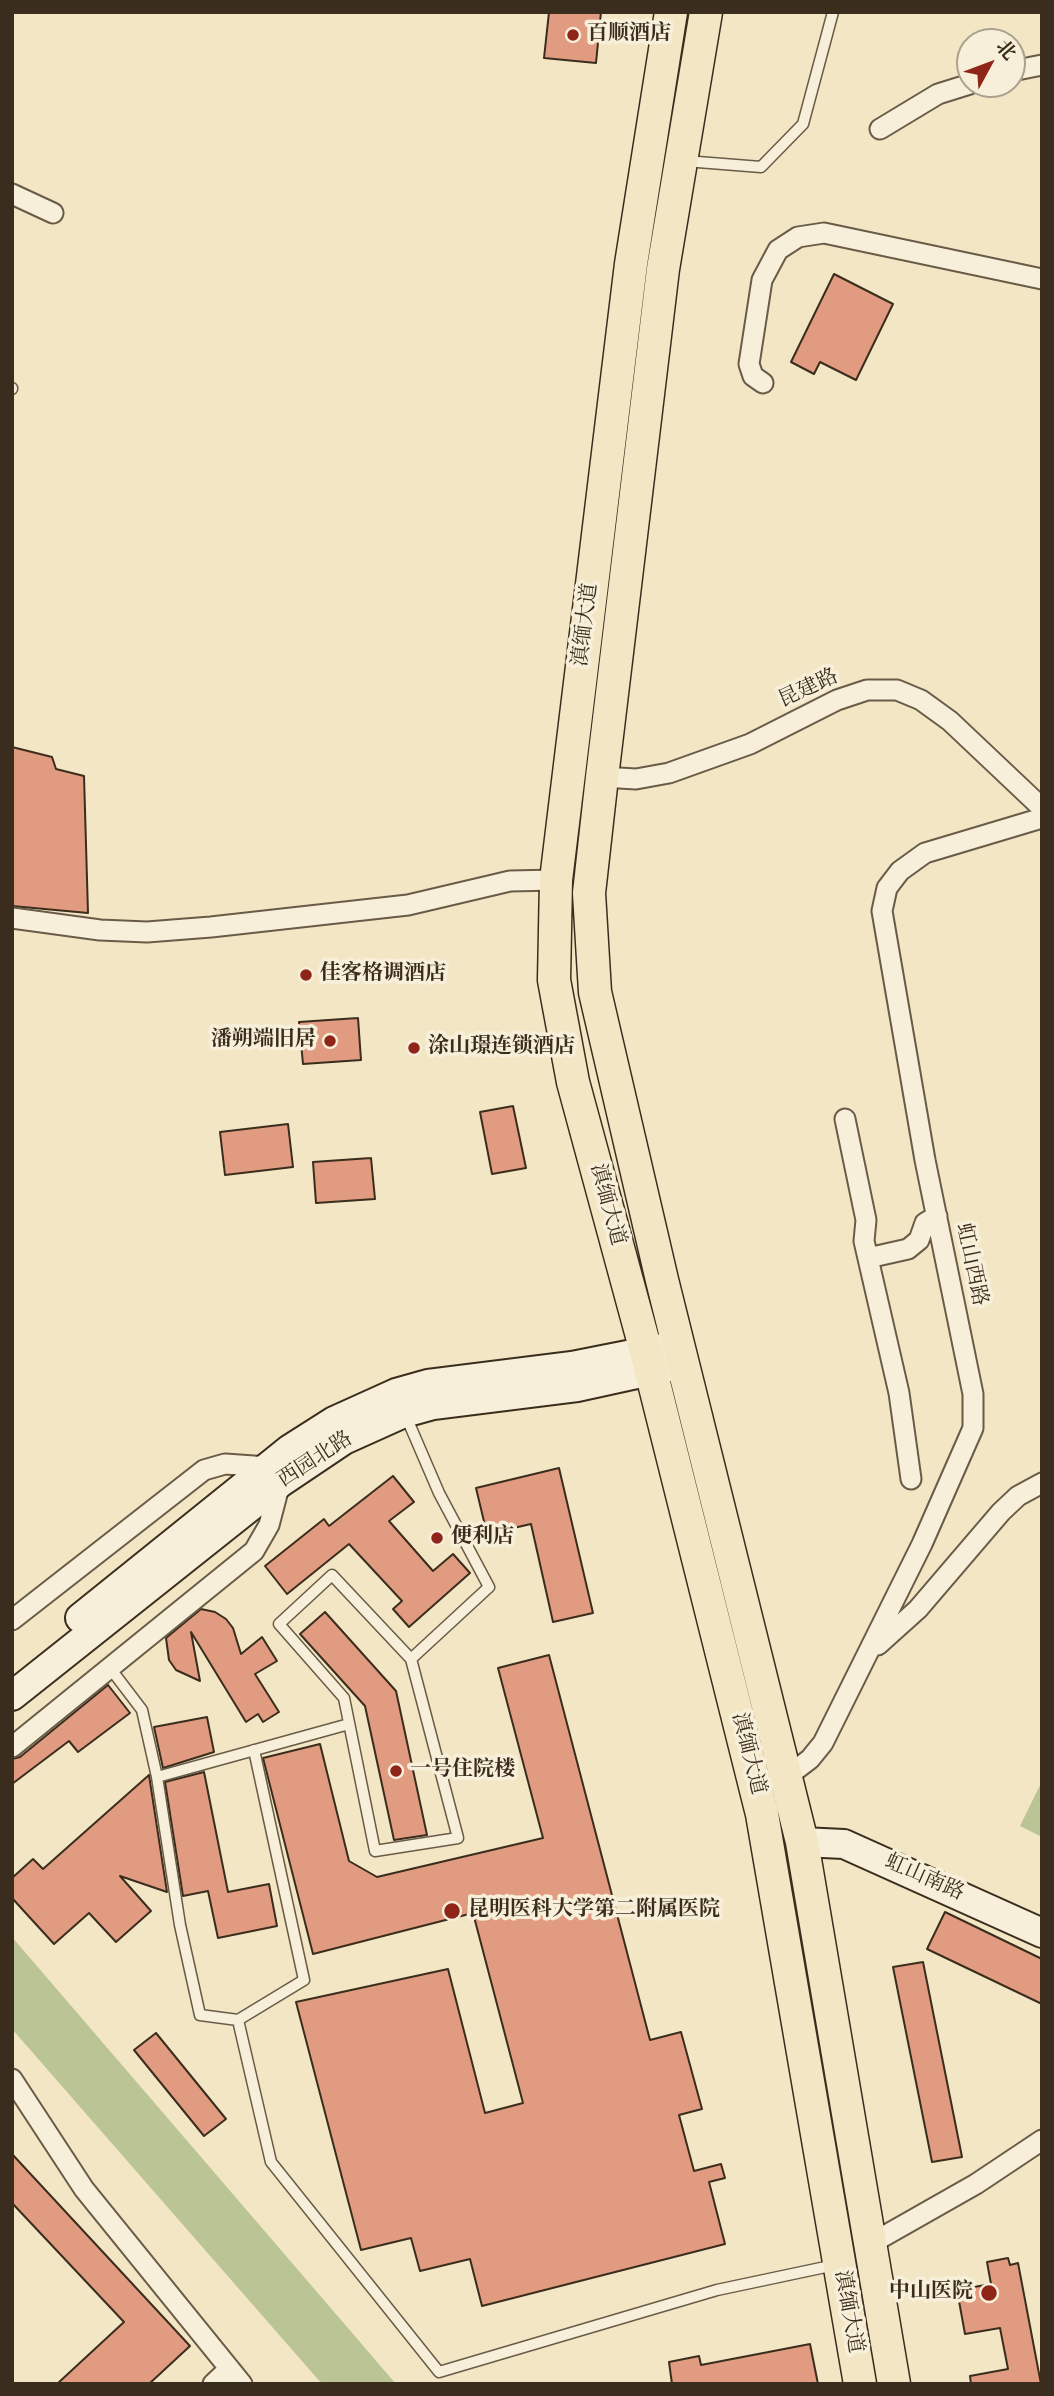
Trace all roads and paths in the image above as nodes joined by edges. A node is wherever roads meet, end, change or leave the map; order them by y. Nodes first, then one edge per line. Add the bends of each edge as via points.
1 (671, 12) edge
2 (706, 12) edge
3 (833, 12) edge
4 (956, 88) edge
5 (880, 129) dead end
6 (681, 160) junction
7 (12, 194) edge
8 (53, 213) dead end
9 (1042, 279) edge
10 (764, 383) dead end
11 (602, 777) junction
12 (1042, 808) edge
13 (1042, 818) edge
14 (556, 880) junction
15 (12, 918) edge
16 (845, 1119) dead end
17 (937, 1216) junction
18 (868, 1258) junction
19 (680, 1354) junction
20 (648, 1361) junction
21 (404, 1413) junction
22 (274, 1475) junction
23 (911, 1479) dead end
24 (1042, 1483) edge
25 (213, 1523) junction
26 (12, 1620) edge
27 (869, 1653) junction
28 (411, 1659) junction
29 (110, 1668) junction
30 (12, 1673) edge
31 (12, 1696) edge
32 (349, 1724) junction
33 (12, 1747) edge
34 (254, 1750) junction
35 (157, 1777) junction
36 (785, 1778) junction
37 (802, 1842) junction
38 (1042, 1933) edge
39 (238, 2020) junction
40 (12, 2079) edge
41 (1042, 2140) edge
42 (872, 2243) junction
43 (839, 2264) junction
44 (236, 2376) edge
45 (213, 2384) edge
46 (860, 2384) edge
47 (894, 2384) edge

1 - 14 main road, 滇缅大道 via 631,264
2 - 6 main road, 滇缅大道
3 - 6 lane via 803,124 761,167
4 - 5 street via 938,94
6 - 11 main road, 滇缅大道 via 663,269
7 - 8 street
9 - 10 street via 824,233 798,237 778,250 762,280 748,364 753,376
11 - 12 street, 昆建路 via 636,779 668,773 750,744 837,700 867,690 897,690 950,721
11 - 19 main road, 滇缅大道 via 589,893 595,992
13 - 17 street, 虹山西路 via 925,853 900,871 887,888 882,911
14 - 15 street via 510,880 408,905 147,932
14 - 20 main road, 滇缅大道 via 554,980 573,1082
16 - 18 street via 866,1220
17 - 18 street via 925,1223 919,1240 908,1250
17 - 27 street, 虹山西路 via 973,1394 973,1428
18 - 23 street via 899,1393
19 - 20 main road, 西园北路
19 - 36 main road, 滇缅大道
20 - 21 main road, 西园北路 via 577,1387 433,1405
20 - 22 main road, 西园北路 via 428,1384 396,1393 334,1421
20 - 43 main road, 滇缅大道 via 762,1814
21 - 22 main road, 西园北路
21 - 28 lane via 439,1493 489,1587
22 - 25 main road, 西园北路
22 - 26 street via 225,1464 204,1470
22 - 29 street via 269,1525 254,1551
24 - 27 street via 1001,1512 918,1609
25 - 30 main road, 西园北路
25 - 31 main road, 西园北路
27 - 36 street, 虹山西路 via 823,1743
28 - 32 lane via 331,1575 279,1624 344,1698
28 - 32 lane via 458,1838 375,1851
29 - 33 street
29 - 35 lane via 142,1710
32 - 34 lane
34 - 35 lane
34 - 39 lane via 304,1979
35 - 39 lane via 180,1925 200,2015
36 - 37 main road, 滇缅大道
37 - 38 main road, 虹山南路 via 844,1843
37 - 42 main road, 滇缅大道
39 - 43 lane via 271,2162 439,2372 717,2290
40 - 44 street via 84,2189
41 - 42 street
42 - 47 main road, 滇缅大道
43 - 46 main road, 滇缅大道
44 - 45 street

